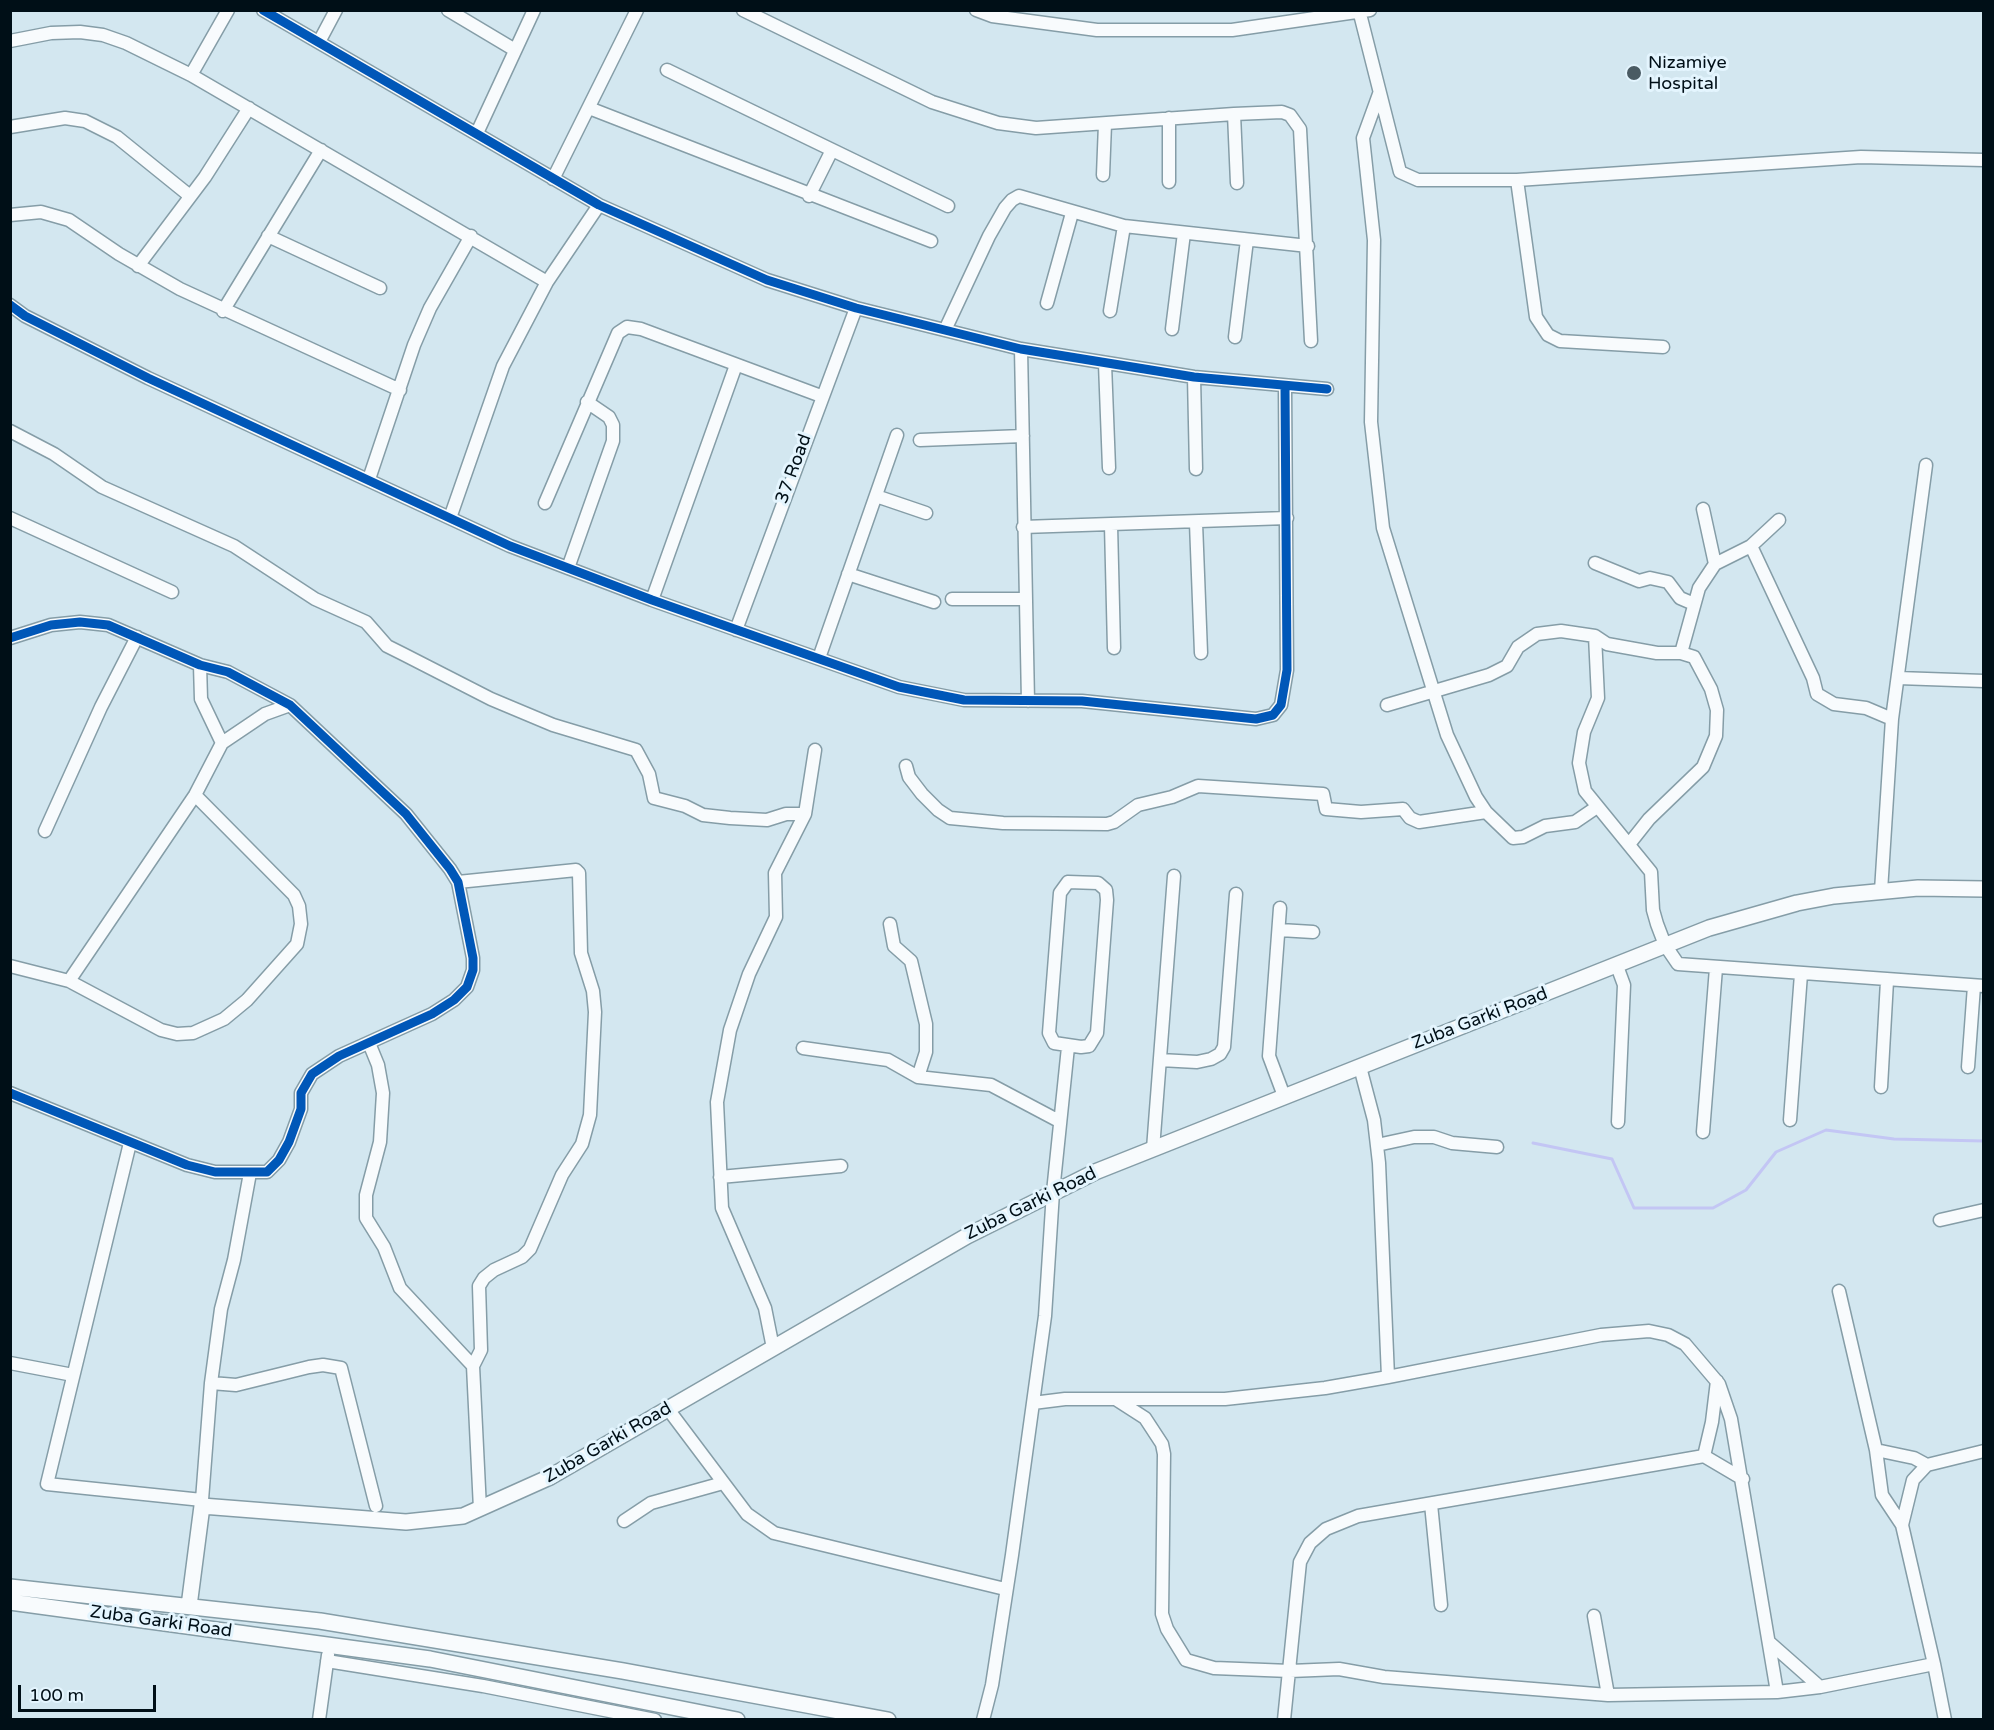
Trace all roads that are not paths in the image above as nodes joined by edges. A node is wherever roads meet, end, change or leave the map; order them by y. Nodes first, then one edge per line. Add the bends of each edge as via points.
1 (228, 10) edge
2 (263, 10) edge
3 (336, 10) edge
4 (448, 10) edge
5 (534, 10) edge
6 (637, 10) edge
7 (743, 10) edge
8 (976, 10) edge
9 (1363, 11) edge
10 (10, 41) edge
11 (319, 42) junction
12 (515, 50) junction
13 (667, 70) dead end
14 (191, 75) junction
15 (1379, 94) junction
16 (249, 108) junction
17 (589, 108) junction
18 (1234, 114) junction
19 (1169, 118) junction
20 (1105, 124) junction
21 (10, 127) edge
22 (477, 134) junction
23 (321, 150) junction
24 (832, 150) junction
25 (1983, 160) edge
26 (1102, 175) dead end
27 (553, 179) junction
28 (1517, 180) junction
29 (1169, 182) dead end
30 (1237, 183) dead end
31 (190, 196) junction
32 (809, 196) junction
33 (599, 204) junction
34 (948, 206) dead end
35 (1072, 213) junction
36 (10, 215) edge
37 (1124, 226) junction
38 (1184, 233) junction
39 (268, 236) junction
40 (471, 236) junction
41 (1247, 240) junction
42 (931, 241) dead end
43 (1308, 246) junction
44 (138, 266) junction
45 (547, 282) junction
46 (380, 288) dead end
47 (1047, 303) dead end
48 (10, 305) edge
49 (856, 308) junction
50 (223, 311) junction
51 (1110, 311) dead end
52 (1172, 329) dead end
53 (945, 330) junction
54 (1235, 337) dead end
55 (1311, 341) dead end
56 (1663, 346) dead end
57 (1021, 349) junction
58 (1105, 364) junction
59 (736, 365) junction
60 (1194, 377) junction
61 (1285, 387) junction
62 (1327, 389) dead end
63 (400, 390) junction
64 (821, 396) junction
65 (587, 402) junction
66 (10, 431) edge
67 (897, 435) dead end
68 (1023, 436) junction
69 (920, 440) dead end
70 (1926, 465) dead end
71 (1109, 468) dead end
72 (1196, 469) dead end
73 (369, 479) junction
74 (876, 496) junction
75 (545, 503) dead end
76 (1703, 509) dead end
77 (926, 513) dead end
78 (450, 518) junction
79 (1287, 518) junction
80 (1779, 520) dead end
81 (12, 522) edge
82 (1196, 523) junction
83 (1111, 525) junction
84 (1023, 527) junction
85 (1751, 546) junction
86 (1595, 563) dead end
87 (1715, 564) junction
88 (568, 568) junction
89 (848, 574) junction
90 (172, 592) dead end
91 (952, 599) dead end
92 (1026, 599) junction
93 (652, 600) junction
94 (934, 602) dead end
95 (1694, 604) junction
96 (736, 630) junction
97 (1595, 636) junction
98 (137, 637) junction
99 (10, 638) edge
100 (1114, 648) dead end
101 (1201, 653) dead end
102 (1681, 653) junction
103 (819, 658) junction
104 (200, 664) junction
105 (1898, 678) junction
106 (1983, 681) edge
107 (1434, 690) junction
108 (1028, 701) junction
109 (290, 705) junction
110 (1387, 705) dead end
111 (1892, 719) junction
112 (222, 743) junction
113 (815, 750) dead end
114 (906, 766) dead end
115 (195, 795) junction
116 (1597, 807) junction
117 (1486, 812) junction
118 (805, 814) junction
119 (45, 831) dead end
120 (1630, 843) junction
121 (1174, 876) dead end
122 (458, 882) junction
123 (1983, 889) edge
124 (1881, 891) junction
125 (1236, 894) dead end
126 (1280, 908) dead end
127 (890, 924) dead end
128 (1280, 930) junction
129 (1313, 932) dead end
130 (1665, 945) junction
131 (10, 966) edge
132 (1617, 966) junction
133 (1716, 968) junction
134 (1801, 974) junction
135 (69, 981) junction
136 (1887, 981) junction
137 (1979, 986) edge
138 (369, 1043) junction
139 (1068, 1047) junction
140 (803, 1048) dead end
141 (1160, 1060) junction
142 (1360, 1066) junction
143 (1968, 1067) dead end
144 (918, 1077) junction
145 (1881, 1087) dead end
146 (10, 1093) edge
147 (1284, 1096) junction
148 (1790, 1120) dead end
149 (1059, 1121) junction
150 (1617, 1122) dead end
151 (1703, 1132) dead end
152 (130, 1143) junction
153 (1377, 1145) junction
154 (1497, 1147) dead end
155 (1153, 1149) junction
156 (841, 1166) dead end
157 (250, 1173) junction
158 (720, 1177) junction
159 (1053, 1192) junction
160 (1983, 1210) edge
161 (1940, 1220) dead end
162 (1839, 1291) dead end
163 (773, 1348) junction
164 (10, 1363) edge
165 (473, 1366) junction
166 (73, 1375) junction
167 (1388, 1377) junction
168 (1717, 1381) junction
169 (211, 1383) junction
170 (1116, 1399) junction
171 (1033, 1403) junction
172 (668, 1409) junction
173 (1876, 1450) junction
174 (1983, 1451) edge
175 (1704, 1456) junction
176 (1927, 1466) junction
177 (1743, 1479) junction
178 (723, 1483) junction
179 (202, 1503) junction
180 (1431, 1504) junction
181 (376, 1506) dead end
182 (480, 1509) junction
183 (624, 1521) dead end
184 (1902, 1525) junction
185 (10, 1587) edge
186 (1005, 1589) junction
187 (14, 1603) edge
188 (1441, 1605) dead end
189 (189, 1606) junction
190 (1594, 1616) dead end
191 (1769, 1642) junction
192 (328, 1653) junction
193 (1934, 1665) junction
194 (1290, 1671) junction
195 (1820, 1687) junction
196 (1777, 1692) junction
197 (1608, 1695) junction
198 (319, 1719) edge
199 (655, 1719) edge
200 (737, 1719) edge
201 (888, 1719) edge
202 (983, 1719) edge
203 (1284, 1719) edge
204 (1946, 1719) edge

1 - 14 street
2 - 11 street
3 - 11 street
4 - 12 street
5 - 12 street
6 - 17 street
7 - 20 street via 952,110 998,123 1036,128
8 - 9 street via 992,16 1097,30 1232,30
9 - 15 street
10 - 14 street via 51,33 104,35
11 - 22 street
12 - 22 street
13 - 24 street
14 - 16 street
15 - 28 street via 1396,163 1405,176 1418,180
15 - 107 street via 1363,138 1374,240 1370,386 1376,479 1383,528
16 - 23 street
16 - 31 street
17 - 27 street
17 - 32 street
18 - 19 street
18 - 30 street
18 - 43 street via 1282,112 1297,121
19 - 20 street
19 - 29 street
20 - 26 street
21 - 31 street via 65,118 85,121 117,137
22 - 27 street
23 - 39 street
23 - 40 street
24 - 32 street
24 - 34 street
25 - 28 street via 1862,157
27 - 33 street
28 - 56 street via 1536,317 1548,335 1560,341
31 - 44 street
32 - 42 street
33 - 45 street
33 - 49 street via 767,280
35 - 37 street
35 - 47 street
35 - 53 street via 1029,197 1012,200 989,236
36 - 44 street via 41,212 62,217
37 - 38 street
37 - 51 street
38 - 41 street
38 - 52 street
39 - 46 street
39 - 50 street
40 - 45 street
40 - 63 street via 430,308
41 - 43 street
41 - 54 street
43 - 55 street
44 - 50 street
45 - 78 street via 503,366
48 - 73 street via 148,378
49 - 53 street
49 - 64 street, 37 Road
50 - 63 street
53 - 57 street
57 - 58 street
57 - 68 street
58 - 60 street
58 - 71 street
59 - 64 street
59 - 65 street via 627,327 618,333
59 - 93 street
60 - 61 street
60 - 72 street
61 - 62 street
61 - 79 street
63 - 73 street
64 - 96 street, 37 Road
65 - 75 street
65 - 88 street via 609,417 613,441
66 - 118 street via 54,454 102,487 234,546 315,599 366,622 387,646 491,699 553,725 636,750 649,774 654,798 703,815 730,818 767,820
67 - 74 street
68 - 69 street
68 - 84 street
70 - 105 street
73 - 78 street
74 - 77 street
74 - 89 street
76 - 87 street
78 - 88 street
79 - 82 street
79 - 108 street via 1287,670 1281,705 1273,715 1256,719 1082,701
80 - 85 street
81 - 90 street
82 - 83 street
82 - 101 street
83 - 84 street
83 - 100 street
84 - 92 street
85 - 87 street
85 - 111 street via 1817,694 1834,704 1866,708
86 - 95 street via 1639,581 1650,578 1668,582 1680,598
87 - 95 street via 1699,588
88 - 93 street
89 - 94 street
89 - 103 street
91 - 92 street
92 - 108 street
93 - 96 street
95 - 102 street
96 - 103 street
97 - 102 street via 1607,644
97 - 107 street via 1561,631 1537,634 1518,647 1507,666
97 - 116 street via 1598,698 1584,732 1579,763 1585,791
98 - 99 street via 108,625 80,622 51,625
98 - 104 street
98 - 119 street
102 - 120 street via 1694,657 1711,689 1717,710 1716,736 1703,766 1648,819
103 - 108 street via 936,696
104 - 109 street via 228,672
104 - 112 street via 201,699
105 - 106 street
105 - 111 street
107 - 110 street
107 - 117 street via 1447,735
109 - 112 street via 265,714
109 - 122 street via 406,814
111 - 124 street
112 - 115 street
113 - 118 street
114 - 117 street via 909,777 950,818 994,822 1107,824 1138,805 1198,786 1323,794 1326,809 1403,809 1419,822
115 - 135 street
115 - 135 street via 294,895 302,924 297,944 247,1000 224,1018 193,1033 161,1030
116 - 117 street via 1575,822 1545,826 1514,838
116 - 120 street
118 - 158 street via 775,873 777,917 749,974 729,1030 717,1102
120 - 130 street via 1651,872 1653,910
121 - 141 street
122 - 138 street via 473,958 467,987 432,1014
122 - 165 street via 576,870 581,953 595,1012 590,1115 582,1144 562,1175 530,1249 494,1270 479,1286 481,1350
123 - 124 main road, Zuba Garki Road
124 - 130 main road, Zuba Garki Road via 1797,903
125 - 141 street via 1224,1047 1220,1054 1197,1062
126 - 128 street
127 - 144 street via 894,946 911,961 926,1024 926,1052
128 - 129 street
128 - 147 street via 1269,1056
130 - 132 main road, Zuba Garki Road
130 - 133 street via 1678,964
131 - 135 street
132 - 142 main road, Zuba Garki Road
132 - 150 street via 1623,985
133 - 134 street
133 - 151 street
134 - 136 street
134 - 148 street
136 - 137 street
136 - 145 street
137 - 143 street
138 - 157 street via 312,1074 301,1093 301,1109 279,1160 267,1172
138 - 165 street via 383,1093 380,1142 366,1195 366,1218 387,1253 400,1288
139 - 139 street via 1054,1043 1049,1033 1060,893 1068,882 1098,883 1106,890 1107,900 1098,1033 1089,1046
139 - 149 street
140 - 144 street via 888,1060
141 - 155 street
142 - 147 main road, Zuba Garki Road
142 - 153 street
144 - 149 street via 991,1084
146 - 152 street
147 - 155 main road, Zuba Garki Road
149 - 159 street
152 - 157 street via 187,1165 215,1172
152 - 166 street
153 - 154 street via 1434,1137 1452,1143
153 - 167 street
155 - 159 main road, Zuba Garki Road
156 - 158 street
157 - 169 street via 221,1309
158 - 163 street via 722,1208 765,1308
159 - 163 main road, Zuba Garki Road via 966,1236
159 - 171 street via 1045,1316
160 - 161 street
162 - 173 street
163 - 172 main road, Zuba Garki Road
164 - 166 street
165 - 182 street
166 - 179 street via 47,1484
167 - 168 street via 1558,1343 1649,1330 1685,1344
167 - 170 street via 1225,1399
168 - 175 street
168 - 177 street via 1731,1419
169 - 179 street
169 - 181 street via 236,1385 323,1365 341,1368
170 - 171 street
170 - 194 street via 1144,1418 1155,1431 1164,1454 1162,1614 1186,1660 1197,1665
171 - 186 street
172 - 178 street
172 - 182 main road, Zuba Garki Road via 550,1477
173 - 176 street via 1914,1458
173 - 184 street via 1882,1496
174 - 176 street
175 - 177 street
175 - 180 street
176 - 184 street via 1913,1479
177 - 191 street
178 - 183 street via 651,1503
178 - 186 street via 747,1514 774,1533
179 - 182 main road, Zuba Garki Road via 406,1522 463,1516
179 - 189 main road, Zuba Garki Road
180 - 188 street
180 - 194 street via 1358,1516 1326,1529 1310,1543 1300,1562
184 - 193 street
185 - 189 main road, Zuba Garki Road
186 - 202 street via 992,1685
187 - 192 main road, Zuba Garki Road
189 - 201 main road, Zuba Garki Road via 331,1623
190 - 197 street
191 - 195 street
191 - 196 street
192 - 198 street
192 - 199 street
192 - 200 main road, Zuba Garki Road via 430,1659
193 - 195 street
193 - 204 street
194 - 197 street via 1339,1669 1384,1677
194 - 203 street
195 - 196 street
196 - 197 street

